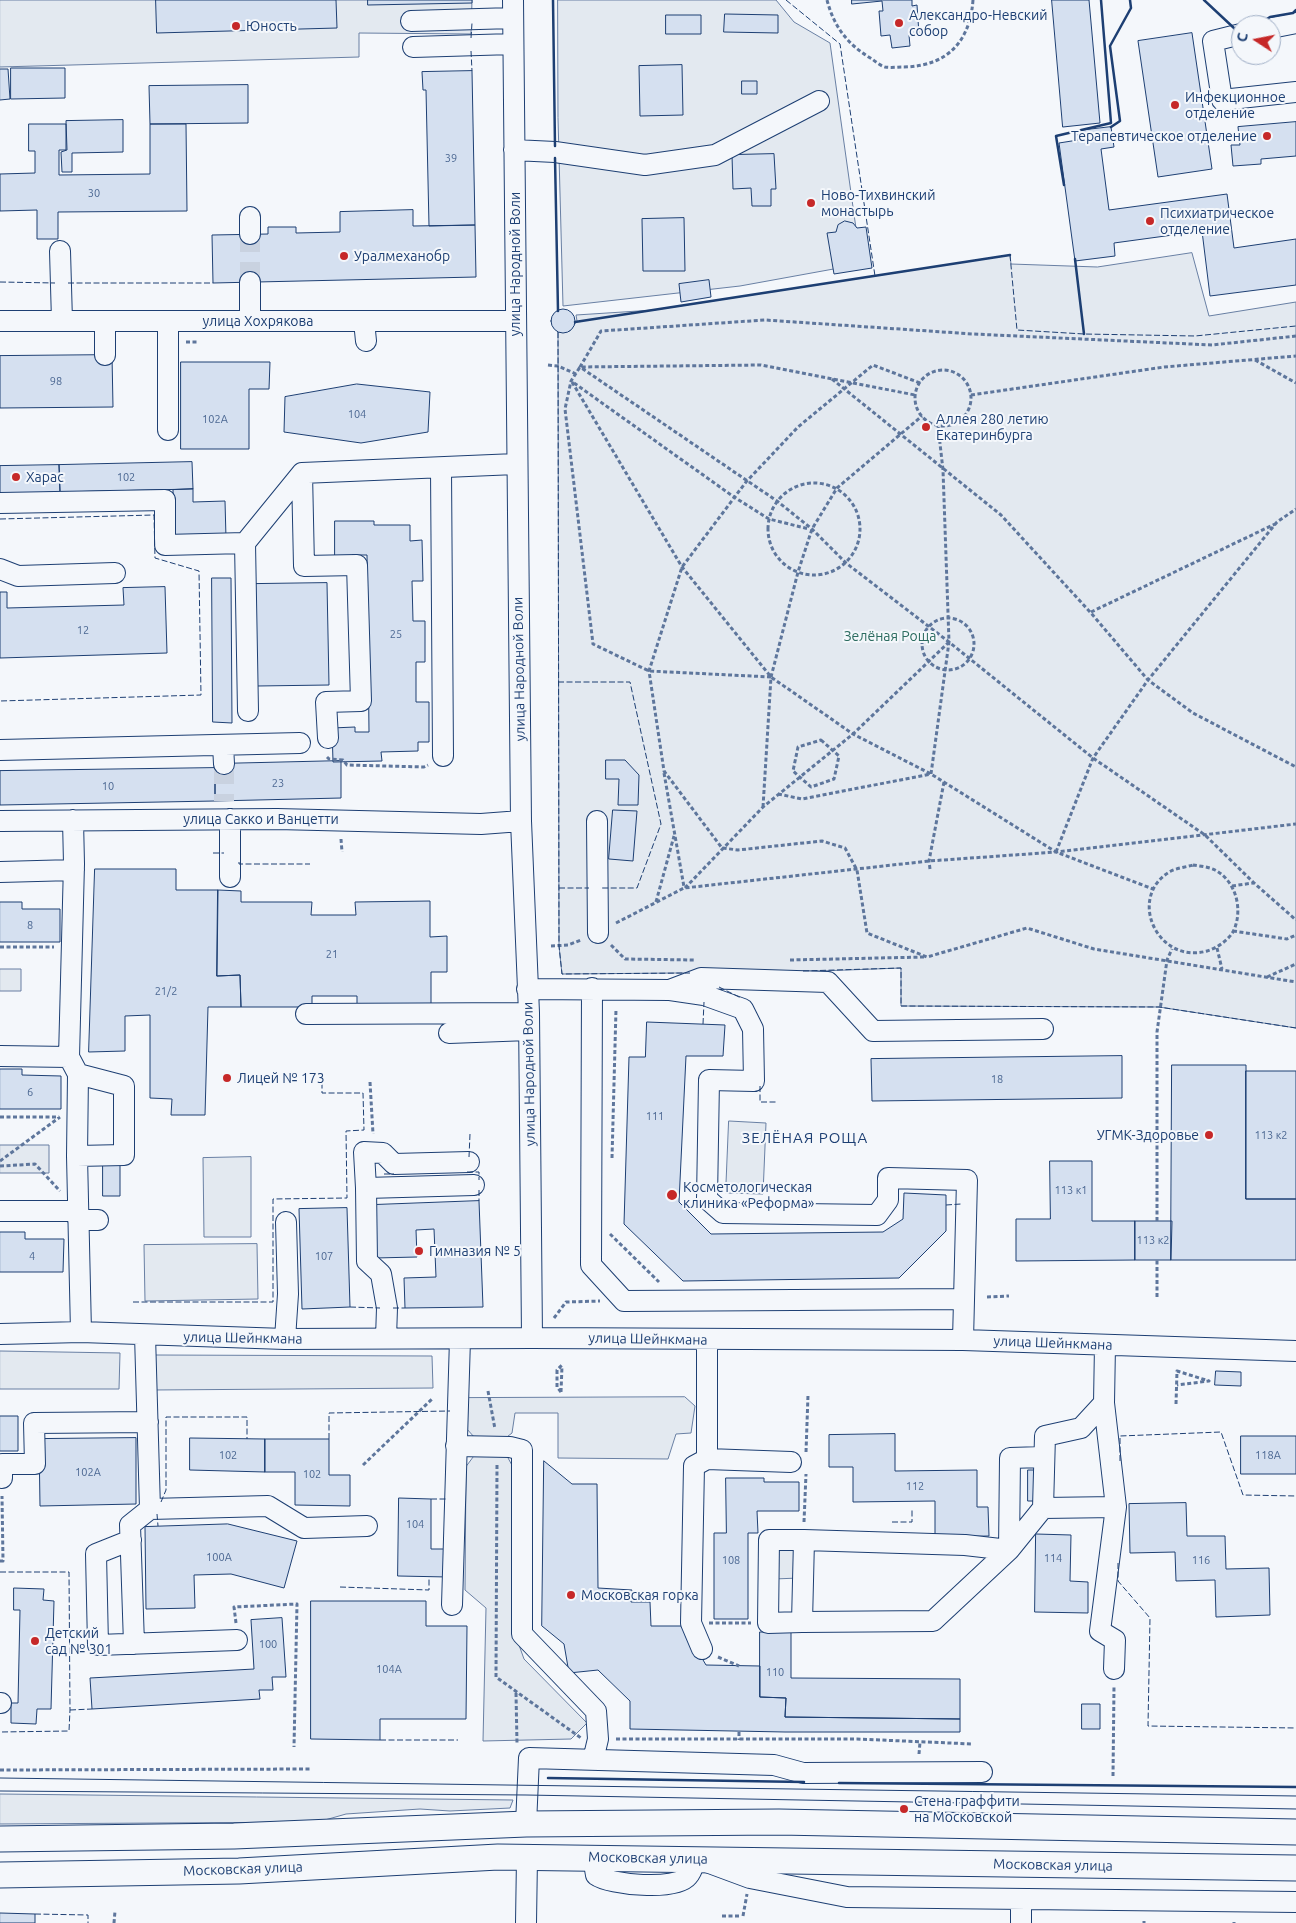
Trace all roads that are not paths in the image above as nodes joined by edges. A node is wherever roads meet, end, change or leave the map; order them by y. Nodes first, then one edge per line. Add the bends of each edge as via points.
1 (513, 9) edge
2 (411, 20) dead end
3 (1296, 23) edge
4 (1281, 26) edge
5 (1231, 36) edge
6 (513, 44) junction
7 (414, 47) dead end
8 (1296, 92) edge
9 (819, 101) dead end
10 (514, 150) junction
11 (60, 251) dead end
12 (250, 282) tunnel mouth
13 (364, 320) junction
14 (0, 321) edge
15 (62, 321) junction
16 (105, 321) junction
17 (168, 321) junction
18 (250, 321) junction
19 (516, 321) junction
20 (366, 341) dead end
21 (105, 355) dead end
22 (168, 430) dead end
23 (516, 464) junction
24 (441, 469) junction
25 (302, 474) junction
26 (0, 504) edge
27 (245, 543) junction
28 (0, 569) edge
29 (115, 572) dead end
30 (248, 711) dead end
31 (328, 738) dead end
32 (300, 743) road end
33 (0, 750) edge
34 (443, 756) road end
35 (226, 813) junction
36 (72, 820) junction
37 (0, 821) edge
38 (597, 821) dead end
39 (521, 822) junction
40 (74, 870) junction
41 (0, 872) edge
42 (230, 877) dead end
43 (598, 933) road end
44 (592, 988) junction
45 (528, 989) junction
46 (670, 990) junction
47 (306, 1014) dead end
48 (529, 1021) junction
49 (1043, 1029) dead end
50 (450, 1033) dead end
51 (0, 1056) edge
52 (74, 1065) junction
53 (77, 1156) junction
54 (469, 1162) dead end
55 (474, 1185) dead end
56 (366, 1188) junction
57 (0, 1211) edge
58 (85, 1217) junction
59 (286, 1222) dead end
60 (964, 1299) junction
61 (81, 1332) junction
62 (0, 1334) edge
63 (144, 1335) junction
64 (386, 1338) junction
65 (532, 1338) junction
66 (285, 1339) junction
67 (460, 1339) junction
68 (707, 1340) junction
69 (963, 1340) junction
70 (1105, 1345) junction
71 (1296, 1351) edge
72 (1104, 1403) junction
73 (148, 1422) junction
74 (456, 1446) junction
75 (1043, 1457) junction
76 (707, 1459) junction
77 (791, 1462) dead end
78 (2, 1482) road end
79 (1116, 1507) junction
80 (150, 1508) junction
81 (1043, 1508) junction
82 (368, 1526) dead end
83 (131, 1540) junction
84 (804, 1540) junction
85 (1009, 1550) junction
86 (452, 1605) dead end
87 (802, 1622) junction
88 (237, 1640) road end
89 (134, 1644) junction
90 (702, 1649) dead end
91 (1114, 1669) road end
92 (593, 1760) junction
93 (982, 1772) dead end
94 (526, 1824) junction
95 (1296, 1832) edge
96 (0, 1839) edge
97 (527, 1857) junction
98 (696, 1858) junction
99 (1296, 1868) edge
100 (0, 1875) edge
101 (1021, 1900) junction
102 (1296, 1902) edge
103 (526, 1923) edge
104 (1021, 1923) edge

1 - 2 street
1 - 6 street, улица Народной Воли
3 - 4 street
5 - 8 street via 1213,40 1222,100
6 - 7 street
6 - 10 street, улица Народной Воли
9 - 10 street via 715,155 645,164
10 - 19 street, улица Народной Воли
11 - 15 street
12 - 18 street
13 - 18 street, улица Хохрякова
13 - 19 street, улица Хохрякова
13 - 20 street
14 - 15 street, улица Хохрякова
15 - 16 street, улица Хохрякова
16 - 17 street, улица Хохрякова
16 - 21 street
17 - 18 street, улица Хохрякова
17 - 22 street
19 - 23 street, улица Народной Воли
23 - 24 street
23 - 39 street, улица Народной Воли
24 - 25 street
24 - 34 street
25 - 27 street
25 - 31 street via 304,566 357,565 361,701 326,702
26 - 27 street via 165,500 165,546
27 - 30 street
28 - 29 street via 18,576
32 - 33 street via 223,754
35 - 36 street, улица Сакко и Ванцетти
35 - 39 street, улица Сакко и Ванцетти via 481,824
35 - 42 street
36 - 37 street, улица Сакко и Ванцетти
36 - 40 street
38 - 43 street
39 - 45 street, улица Народной Воли
40 - 41 street
40 - 52 street
44 - 45 street
44 - 46 street
44 - 60 street via 591,1265 624,1301
45 - 48 street, улица Народной Воли
46 - 49 street via 701,978 828,982 873,1031
46 - 60 street via 704,995 743,1009 753,1029 754,1081 709,1080 707,1199 723,1213 878,1215 888,1200 888,1178 967,1180
47 - 48 street
48 - 50 street
48 - 65 street, улица Народной Воли
51 - 52 street
52 - 53 street via 72,1112
52 - 53 street via 124,1086 124,1155
53 - 58 street
54 - 56 street via 394,1164 383,1153 364,1152
55 - 56 street
56 - 64 street via 367,1261 381,1274 387,1308
57 - 58 street
58 - 61 street
59 - 66 street via 288,1294
60 - 69 street
61 - 62 street, улица Шейнкмана
61 - 63 street, улица Шейнкмана
63 - 66 street, улица Шейнкмана
63 - 73 street
64 - 66 street, улица Шейнкмана
64 - 67 street, улица Шейнкмана
65 - 67 street, улица Шейнкмана
65 - 68 street, улица Шейнкмана
67 - 74 street
68 - 69 street, улица Шейнкмана
68 - 76 street
69 - 70 street, улица Шейнкмана
70 - 71 street, улица Шейнкмана
70 - 72 street
72 - 75 street via 1081,1428 1045,1436
72 - 79 street
73 - 78 street via 34,1423 35,1464 2,1464
73 - 80 street
74 - 86 street
74 - 92 street via 522,1450 522,1634 596,1710 598,1739
75 - 81 street
75 - 85 street via 1010,1458
76 - 77 street
76 - 90 street via 694,1466 691,1623
79 - 81 street
79 - 91 street via 1100,1631 1116,1640
80 - 82 street via 268,1506 304,1528
80 - 83 street via 130,1526
81 - 85 street
83 - 89 street
83 - 89 street via 96,1554 98,1645
84 - 85 street via 965,1545
84 - 87 street
84 - 87 street via 769,1540 768,1623
85 - 87 street via 933,1621
88 - 89 street
92 - 93 street via 774,1764 803,1773
92 - 94 street via 529,1758
94 - 95 main road via 867,1824
94 - 96 main road via 234,1836
94 - 97 main road
97 - 98 main road, Московская улица
97 - 100 main road, Московская улица via 239,1871
97 - 103 street
98 - 99 main road, Московская улица
98 - 101 street via 750,1878 847,1897
101 - 102 street
101 - 104 street

